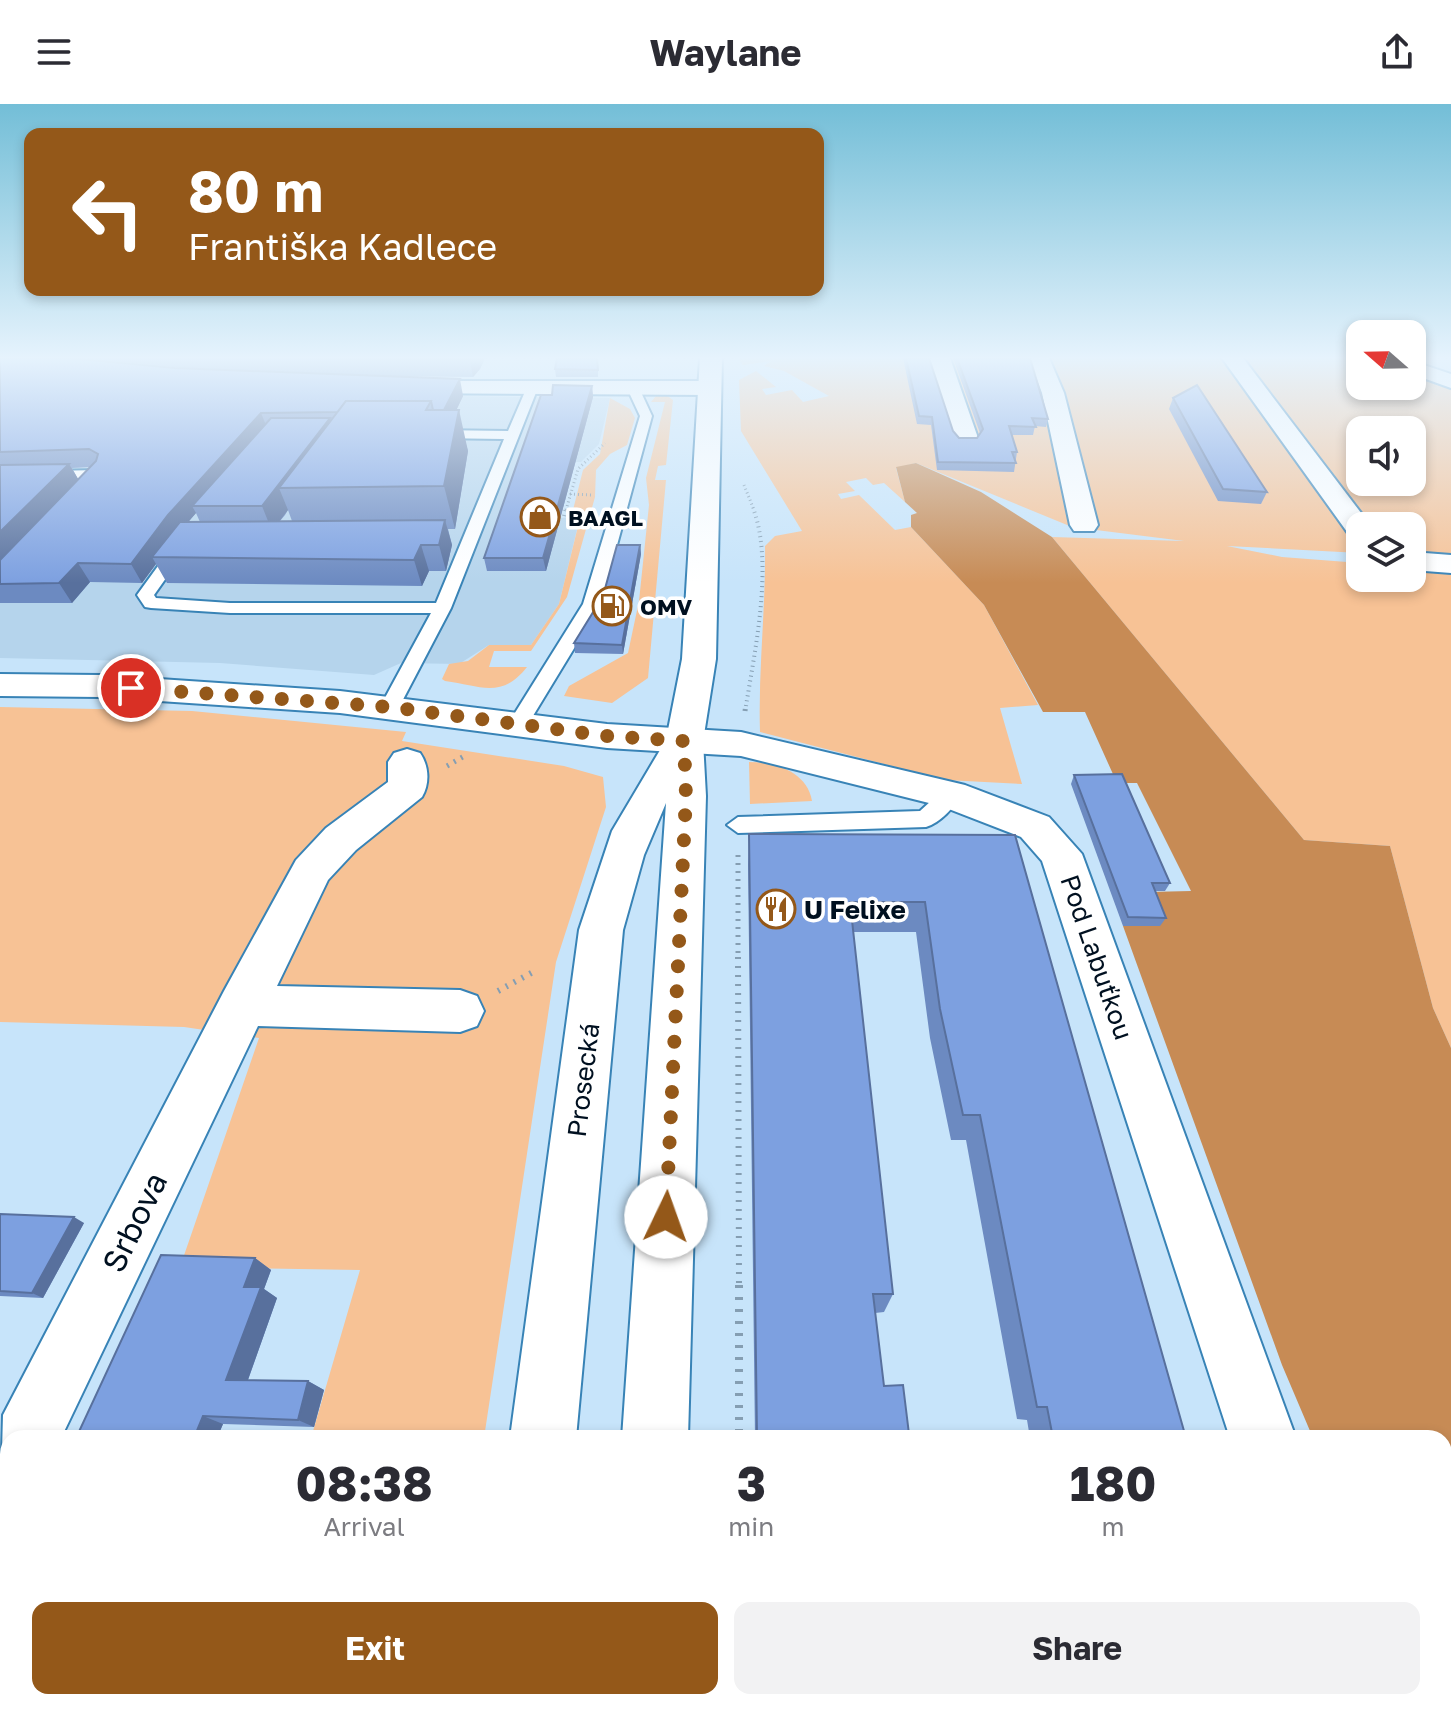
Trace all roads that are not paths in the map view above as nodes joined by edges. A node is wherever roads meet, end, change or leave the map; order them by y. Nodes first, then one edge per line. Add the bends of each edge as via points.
1 (641, 433) edge
2 (708, 433) edge
3 (964, 433) edge
4 (1062, 433) edge
5 (1288, 433) edge
6 (417, 434) edge
7 (511, 435) joint
8 (966, 438) edge
9 (0, 476) edge
10 (77, 497) edge
11 (1347, 512) edge
12 (1084, 525) dead end
13 (201, 539) edge
14 (1426, 562) edge
15 (1451, 564) edge
16 (442, 608) junction
17 (0, 685) edge
18 (390, 707) junction
19 (518, 724) junction
20 (713, 743) junction
21 (407, 762) dead end
22 (951, 795) junction
23 (738, 825) road end
24 (241, 1005) junction
25 (460, 1011) dead end
26 (30, 1430) edge
27 (544, 1430) edge
28 (655, 1430) edge
29 (1260, 1430) edge

1 - 19 lane via 592,604
2 - 20 street, Prosecká via 699,659
3 - 8 street
4 - 12 street
5 - 11 street
6 - 7 lane
7 - 16 lane via 462,537
9 - 10 lane via 99,474
13 - 16 lane via 186,539 149,587 147,600 168,606
14 - 15 street
16 - 18 lane
17 - 18 street, Pod Labuťkou via 116,687
18 - 19 street, Pod Labuťkou
19 - 20 street, Pod Labuťkou
20 - 22 street, Pod Labuťkou
20 - 27 street, Prosecká via 658,777 611,888 601,930
20 - 28 street, Prosecká via 686,796
21 - 24 street, Srbova via 408,787 341,839 311,871
22 - 23 lane via 926,819
22 - 29 street, Pod Labuťkou via 1035,827 1061,854
24 - 25 street
24 - 26 street, Srbova

